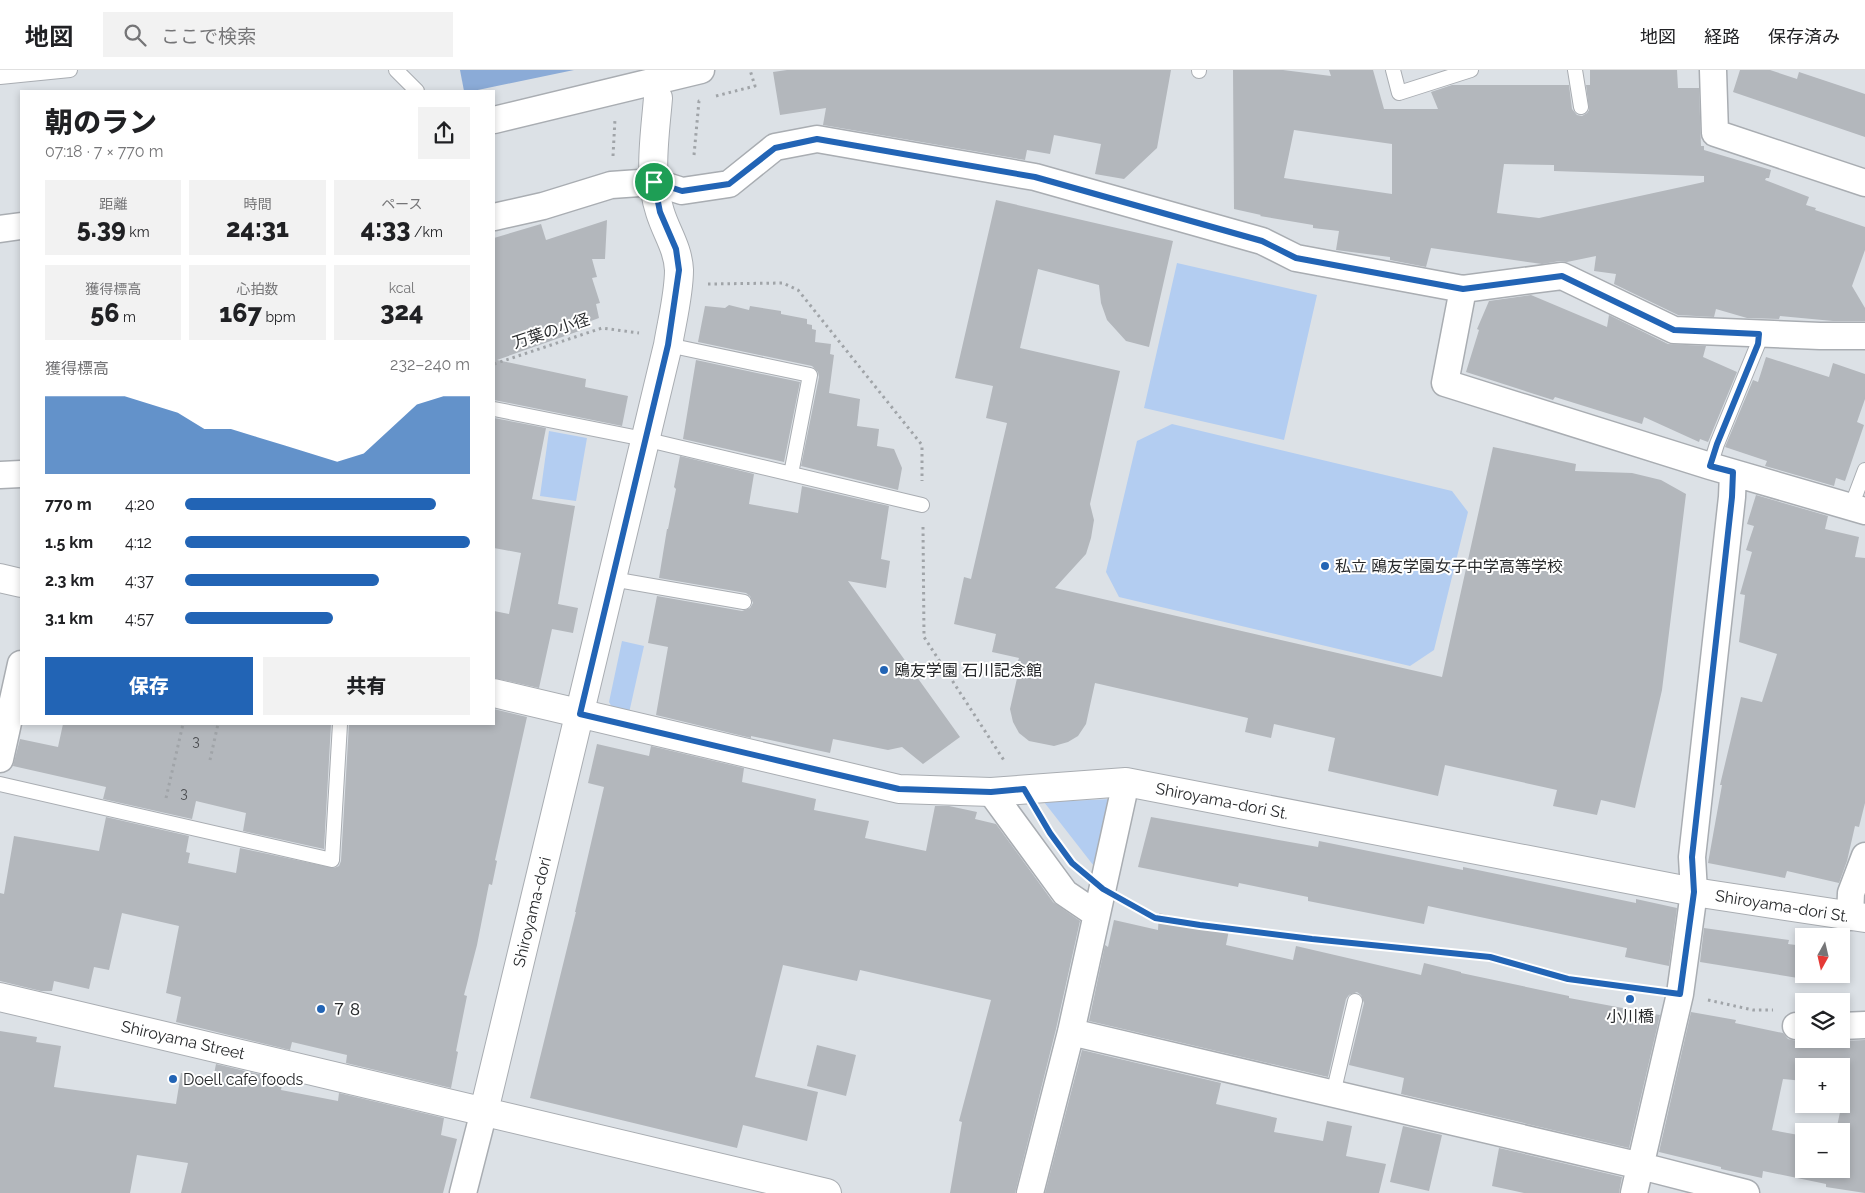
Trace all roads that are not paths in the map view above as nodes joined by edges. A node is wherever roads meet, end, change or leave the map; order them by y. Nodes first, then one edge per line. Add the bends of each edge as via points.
1 (70, 70) edge
2 (396, 70) edge
3 (701, 70) edge
4 (1393, 70) edge
5 (1471, 70) edge
6 (1575, 70) edge
7 (1713, 70) edge
8 (0, 77) edge
9 (417, 90) edge
10 (658, 98) dead end
11 (1581, 107) dead end
12 (495, 120) edge
13 (654, 182) junction
14 (1865, 183) edge
15 (495, 218) edge
16 (20, 226) edge
17 (0, 230) edge
18 (1463, 289) junction
19 (1759, 334) junction
20 (1865, 336) edge
21 (657, 340) junction
22 (495, 409) edge
23 (644, 439) junction
24 (1722, 469) junction
25 (1865, 470) edge
26 (20, 474) edge
27 (791, 474) junction
28 (0, 475) edge
29 (922, 505) dead end
30 (1858, 509) edge
31 (0, 578) edge
32 (612, 579) junction
33 (20, 583) edge
34 (744, 602) dead end
35 (20, 669) edge
36 (495, 694) edge
37 (580, 714) junction
38 (340, 725) edge
39 (0, 759) edge
40 (1126, 782) junction
41 (0, 784) edge
42 (991, 792) junction
43 (1865, 856) edge
44 (1694, 892) junction
45 (1096, 914) junction
46 (1858, 918) edge
47 (0, 997) edge
48 (1355, 1001) dead end
49 (1850, 1026) edge
50 (1865, 1026) edge
51 (1071, 1032) junction
52 (1333, 1094) junction
53 (484, 1111) junction
54 (1641, 1166) junction
55 (463, 1193) edge
56 (827, 1193) edge
57 (1030, 1193) edge
58 (1634, 1193) edge
59 (1746, 1193) edge

1 - 8 lane
2 - 9 lane
3 - 12 street
4 - 5 lane via 1399,93
6 - 11 lane
7 - 14 street via 1715,133
10 - 13 street, Shiroyama-dori
13 - 15 street via 611,185
13 - 18 street via 682,191 729,184 775,148 817,139 1035,177 1262,241 1296,258
13 - 21 street, Shiroyama-dori via 660,212 676,249 679,270
16 - 17 street
18 - 19 street via 1562,276 1674,330
18 - 24 street via 1445,383
19 - 20 street
19 - 24 lane via 1758,344 1717,444
21 - 23 street, Shiroyama-dori
21 - 27 lane via 810,375
22 - 23 lane
23 - 27 lane
23 - 32 street, Shiroyama-dori
24 - 30 street
24 - 44 street via 1731,507 1692,857
25 - 30 lane
26 - 28 street
27 - 29 lane
31 - 33 street
32 - 34 lane
32 - 37 street, Shiroyama-dori
35 - 39 street
36 - 37 street, Shiroyama-dori St.
37 - 42 street, Shiroyama-dori St. via 899,789
37 - 53 street, Shiroyama-dori
38 - 41 lane via 332,860
40 - 42 street, Shiroyama-dori St.
40 - 44 street, Shiroyama-dori St.
40 - 45 street
42 - 45 street via 1065,893
43 - 46 street via 1851,893
44 - 46 street, Shiroyama-dori St.
44 - 54 street via 1680,994
45 - 51 street
47 - 53 street, Shiroyama Street
48 - 52 lane
49 - 50 street
51 - 52 street
51 - 57 street
52 - 54 street
53 - 55 street
53 - 56 street, Shiroyama Street
54 - 58 street
54 - 59 street

